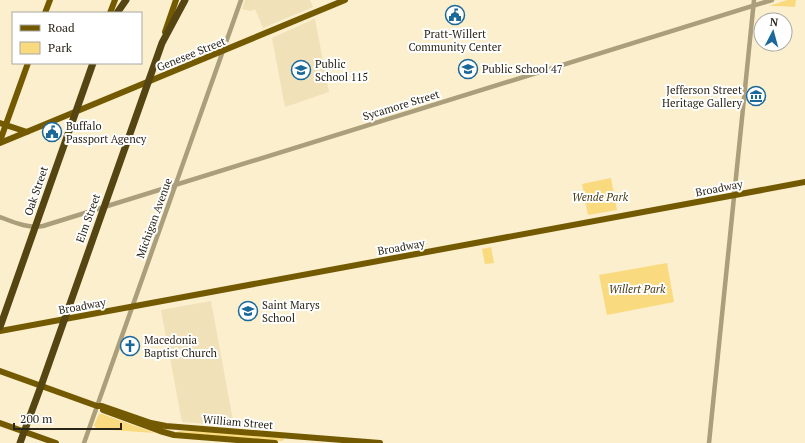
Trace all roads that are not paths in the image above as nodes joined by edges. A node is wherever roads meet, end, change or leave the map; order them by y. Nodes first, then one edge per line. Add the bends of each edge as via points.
1 (50, 0) edge
2 (115, 0) edge
3 (126, 0) edge
4 (176, 0) edge
5 (185, 0) edge
6 (241, 0) edge
7 (345, 0) edge
8 (772, 0) edge
9 (754, 3) edge
10 (45, 12) edge
11 (110, 12) edge
12 (118, 12) edge
13 (162, 43) junction
14 (222, 52) junction
15 (28, 64) edge
16 (93, 64) edge
17 (147, 83) junction
18 (76, 112) junction
19 (3, 124) edge
20 (27, 132) junction
21 (0, 142) edge
22 (805, 182) edge
23 (175, 184) junction
24 (733, 195) junction
25 (104, 207) junction
26 (0, 217) edge
27 (35, 227) junction
28 (132, 307) junction
29 (64, 320) junction
30 (0, 327) edge
31 (0, 331) edge
32 (0, 371) edge
33 (41, 386) junction
34 (97, 406) junction
35 (0, 423) edge
36 (24, 432) junction
37 (292, 436) junction
38 (20, 443) edge
39 (56, 443) edge
40 (84, 443) edge
41 (275, 443) edge
42 (290, 443) edge
43 (380, 443) edge
44 (709, 443) edge

1 - 10 main road
2 - 11 main road
3 - 12 highway
4 - 13 main road, Elm Street
5 - 13 highway
6 - 14 street, Michigan Avenue
7 - 14 main road, Genesee Street
8 - 9 street, Sycamore Street
9 - 23 street, Sycamore Street
9 - 24 street
13 - 17 highway, Elm Street
14 - 17 main road, Genesee Street
14 - 23 street, Michigan Avenue
15 - 19 main road
16 - 18 highway, Oak Street
17 - 18 main road, Genesee Street
17 - 25 highway, Elm Street
18 - 20 main road, Genesee Street
18 - 27 highway, Oak Street
19 - 20 main road
19 - 21 main road
20 - 21 main road, Genesee Street
22 - 24 main road, Broadway
23 - 25 street, Sycamore Street
23 - 28 street, Michigan Avenue
24 - 28 main road, Broadway
24 - 44 street
25 - 27 street, Sycamore Street
25 - 29 highway, Elm Street
26 - 27 street
27 - 30 highway, Oak Street
28 - 29 main road, Broadway
28 - 34 street, Michigan Avenue
29 - 31 main road, Broadway
29 - 33 highway, Elm Street
32 - 33 main road, William Street
33 - 34 main road, William Street
33 - 36 highway, Elm Street
34 - 37 main road, William Street via 166,426
34 - 40 street, Michigan Avenue
34 - 41 main road, William Street via 101,410 174,435
35 - 36 main road
36 - 38 highway, Elm Street
36 - 39 main road
37 - 42 main road
37 - 43 main road, William Street

